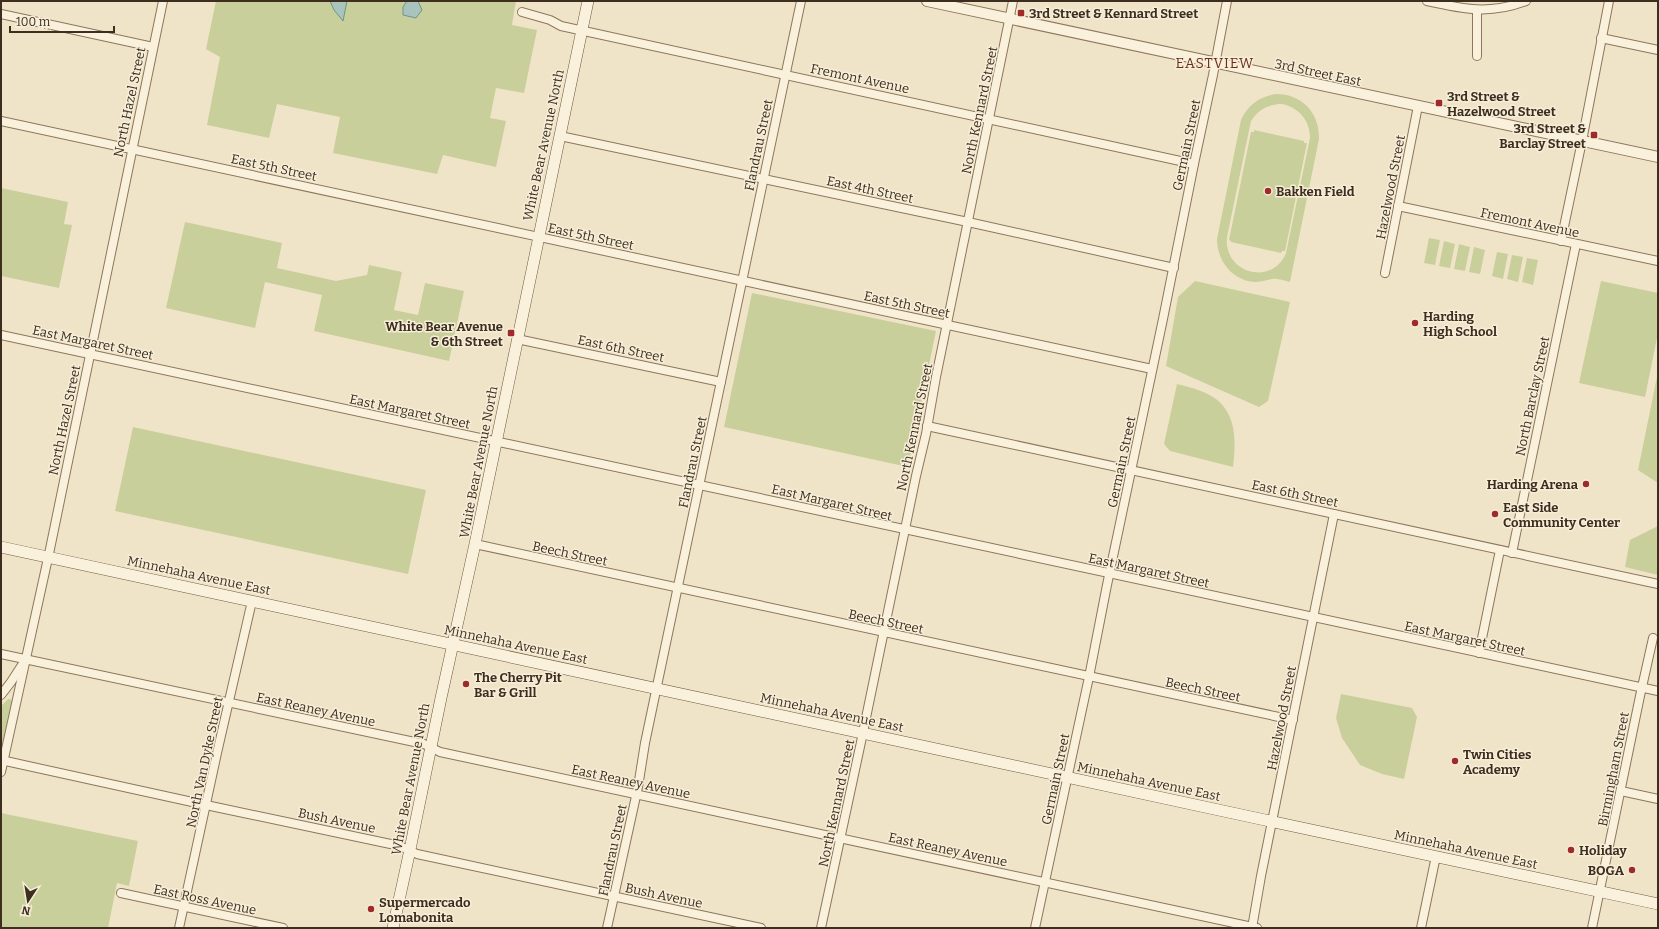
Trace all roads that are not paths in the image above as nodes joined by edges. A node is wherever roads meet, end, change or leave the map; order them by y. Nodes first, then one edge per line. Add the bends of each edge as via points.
1 (163, 1) edge
2 (588, 1) edge
3 (801, 1) edge
4 (927, 1) edge
5 (1014, 1) edge
6 (1227, 1) edge
7 (1427, 1) edge
8 (1526, 1) edge
9 (1609, 1) edge
10 (1448, 3) edge
11 (1477, 10) junction
12 (522, 12) dead end
13 (1, 14) edge
14 (1010, 19) junction
15 (581, 30) junction
16 (1601, 38) junction
17 (153, 47) junction
18 (1658, 50) edge
19 (1477, 56) dead end
20 (1215, 63) junction
21 (785, 74) junction
22 (1418, 106) junction
23 (989, 119) junction
24 (1, 121) edge
25 (560, 136) junction
26 (1582, 141) junction
27 (132, 149) junction
28 (1658, 157) edge
29 (1194, 164) junction
30 (764, 178) junction
31 (1398, 206) junction
32 (968, 222) junction
33 (538, 237) junction
34 (1561, 241) junction
35 (1576, 244) junction
36 (1658, 261) edge
37 (1174, 268) junction
38 (1385, 273) dead end
39 (742, 281) junction
40 (947, 325) junction
41 (1, 335) edge
42 (517, 339) junction
43 (90, 354) junction
44 (1152, 369) junction
45 (721, 382) junction
46 (927, 426) junction
47 (496, 442) junction
48 (1131, 470) junction
49 (699, 484) junction
50 (1334, 514) junction
51 (905, 530) junction
52 (475, 544) junction
53 (1, 547) edge
54 (1500, 550) junction
55 (1512, 553) junction
56 (48, 557) junction
57 (1110, 573) junction
58 (1658, 584) edge
59 (677, 588) junction
60 (252, 601) junction
61 (1313, 618) junction
62 (884, 633) junction
63 (1653, 638) dead end
64 (454, 645) junction
65 (1479, 653) junction
66 (1, 654) edge
67 (26, 659) junction
68 (1089, 677) junction
69 (656, 688) junction
70 (1642, 688) junction
71 (1658, 691) edge
72 (1, 695) edge
73 (229, 702) junction
74 (1293, 720) junction
75 (863, 733) junction
76 (431, 748) junction
77 (2, 760) edge
78 (1, 772) edge
79 (1068, 778) junction
80 (1621, 791) junction
81 (636, 794) junction
82 (1658, 798) edge
83 (206, 805) junction
84 (1272, 822) junction
85 (841, 838) junction
86 (410, 851) junction
87 (1436, 856) junction
88 (1045, 882) junction
89 (1600, 891) junction
90 (122, 893) dead end
91 (615, 897) junction
92 (1658, 904) edge
93 (184, 907) junction
94 (179, 928) edge
95 (283, 928) edge
96 (393, 928) edge
97 (607, 928) edge
98 (761, 928) edge
99 (821, 928) edge
100 (1035, 928) edge
101 (1254, 928) edge
102 (1421, 928) edge
103 (1592, 928) edge

1 - 17 street, North Hazel Street
2 - 15 main road, White Bear Avenue North
3 - 21 street, Flandrau Street
4 - 14 street, 3rd Street East
5 - 14 street, North Kennard Street
6 - 20 street, Germain Street
7 - 10 street
8 - 11 street via 1505,8
9 - 16 street
10 - 11 street
11 - 19 street
12 - 15 street, Fremont Avenue via 561,26
13 - 17 street
14 - 20 street, 3rd Street East
14 - 23 street, North Kennard Street
15 - 21 street, Fremont Avenue
15 - 25 main road, White Bear Avenue North
16 - 18 street
16 - 26 street
17 - 27 street, North Hazel Street
20 - 22 street, 3rd Street East
20 - 29 street, Germain Street
21 - 23 street, Fremont Avenue
21 - 30 street, Flandrau Street
22 - 26 street, 3rd Street East
22 - 31 street, Hazelwood Street
23 - 29 street, Fremont Avenue
23 - 32 street, North Kennard Street
24 - 27 street, East 5th Street
25 - 30 street, East 4th Street
25 - 33 main road, White Bear Avenue North
26 - 28 street, 3rd Street East
26 - 34 street
27 - 33 street, East 5th Street
27 - 43 street, North Hazel Street
29 - 37 street, Germain Street
30 - 32 street, East 4th Street
30 - 39 street, Flandrau Street
31 - 34 street, Fremont Avenue
31 - 38 street, Hazelwood Street
32 - 37 street, East 4th Street
32 - 40 street, North Kennard Street
33 - 39 street, East 5th Street
33 - 42 main road, White Bear Avenue North
34 - 35 street, Fremont Avenue
35 - 36 street, Fremont Avenue
35 - 55 street, North Barclay Street
37 - 44 street, Germain Street
39 - 40 street, East 5th Street
39 - 45 street, Flandrau Street
40 - 44 street, East 5th Street
40 - 46 street, North Kennard Street
41 - 43 street, East Margaret Street
42 - 45 street, East 6th Street
42 - 47 main road, White Bear Avenue North
43 - 47 street, East Margaret Street
43 - 56 street, North Hazel Street
44 - 48 street, Germain Street
45 - 49 street, Flandrau Street
46 - 48 street, East 6th Street
46 - 51 street, North Kennard Street
47 - 49 street, East Margaret Street
47 - 52 main road, White Bear Avenue North
48 - 50 street, East 6th Street
48 - 57 street, Germain Street
49 - 51 street, East Margaret Street
49 - 59 street, Flandrau Street
50 - 54 street, East 6th Street
50 - 61 street, Hazelwood Street
51 - 57 street, East Margaret Street
51 - 62 street, North Kennard Street
52 - 59 street, Beech Street
52 - 64 main road, White Bear Avenue North
53 - 56 main road, Minnehaha Avenue East
54 - 55 street, East 6th Street
54 - 65 street
55 - 58 street, East 6th Street
56 - 60 main road, Minnehaha Avenue East
56 - 67 street, North Hazel Street
57 - 61 street, East Margaret Street
57 - 68 street, Germain Street
59 - 62 street, Beech Street
59 - 69 street, Flandrau Street
60 - 64 main road, Minnehaha Avenue East
60 - 73 street, North Van Dyke Street
61 - 65 street, East Margaret Street
61 - 74 street, Hazelwood Street
62 - 68 street, Beech Street
62 - 75 street, North Kennard Street
63 - 70 street, Birmingham Street
64 - 69 main road, Minnehaha Avenue East
64 - 76 main road, White Bear Avenue North
65 - 70 street, East Margaret Street
66 - 67 street, East Reaney Avenue
67 - 72 street
67 - 73 street, East Reaney Avenue
67 - 77 street, North Hazel Street
68 - 74 street, Beech Street
68 - 79 street, Germain Street
69 - 75 main road, Minnehaha Avenue East
69 - 81 street, Flandrau Street
70 - 71 street, East Margaret Street
70 - 80 street, Birmingham Street
73 - 76 street, East Reaney Avenue
73 - 83 street, North Van Dyke Street
74 - 84 street, Hazelwood Street
75 - 79 main road, Minnehaha Avenue East
75 - 85 street, North Kennard Street
76 - 81 street, East Reaney Avenue via 448,754
76 - 86 main road, White Bear Avenue North
77 - 78 street, North Hazel Street
77 - 83 street, Bush Avenue
79 - 84 main road, Minnehaha Avenue East
79 - 88 street, Germain Street
80 - 82 street
80 - 89 street, Birmingham Street
81 - 85 street, East Reaney Avenue
81 - 91 street, Flandrau Street
83 - 86 street, Bush Avenue via 400,846
83 - 93 street, North Van Dyke Street
84 - 87 main road, Minnehaha Avenue East
84 - 101 street, Hazelwood Street
85 - 88 street, East Reaney Avenue
85 - 99 street, North Kennard Street
86 - 91 street, Bush Avenue
86 - 96 main road, White Bear Avenue North
87 - 89 main road, Minnehaha Avenue East
87 - 102 street
88 - 100 street, Germain Street
88 - 101 street, East Reaney Avenue
89 - 92 main road, Minnehaha Avenue East
89 - 103 street, Birmingham Street
90 - 93 street, East Ross Avenue
91 - 97 street, Flandrau Street
91 - 98 street, Bush Avenue
93 - 94 street, North Van Dyke Street
93 - 95 street, East Ross Avenue

